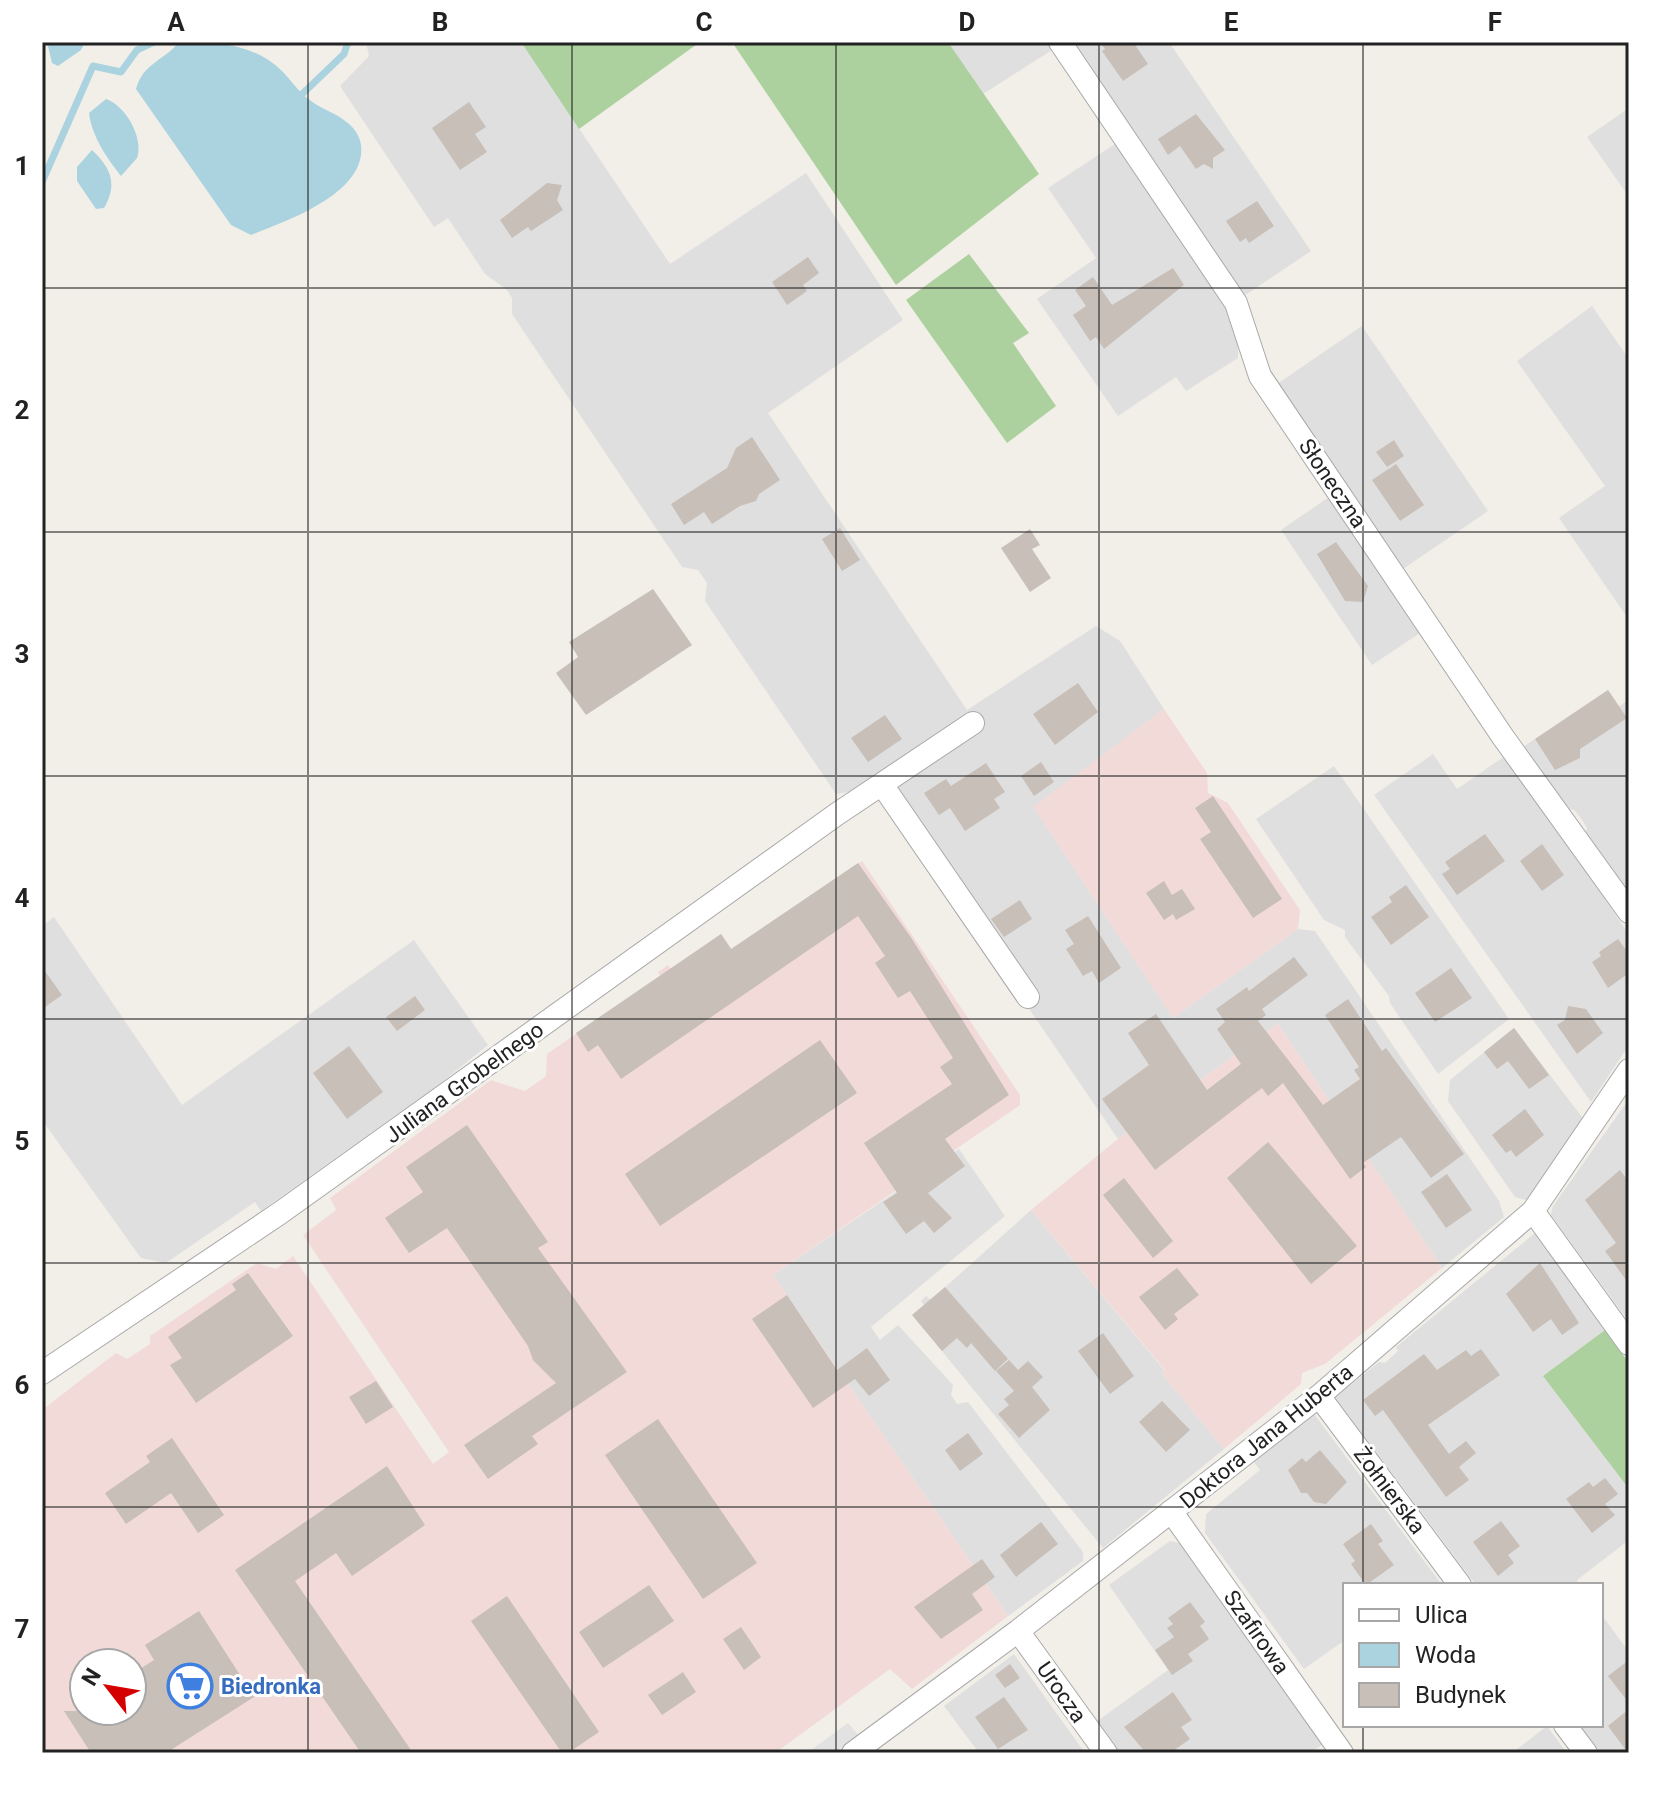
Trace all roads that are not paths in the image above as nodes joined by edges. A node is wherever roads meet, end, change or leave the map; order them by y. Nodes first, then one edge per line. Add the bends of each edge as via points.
1 (1060, 42) edge
2 (973, 723) dead end
3 (883, 786) junction
4 (1629, 912) edge
5 (1028, 997) dead end
6 (1629, 1070) edge
7 (1533, 1211) junction
8 (1629, 1344) edge
9 (42, 1373) edge
10 (1319, 1396) junction
11 (1171, 1511) junction
12 (1459, 1583) edge
13 (1018, 1631) junction
14 (1566, 1727) edge
15 (853, 1753) edge
16 (1106, 1753) edge
17 (1342, 1753) edge
18 (1586, 1753) edge

1 - 4 street, Słoneczna via 1236,303 1260,376 1503,737
2 - 3 street, Juliana Grobelnego
3 - 5 street
3 - 9 street, Juliana Grobelnego via 280,1213
6 - 7 street, Doktora Jana Huberta
7 - 8 street
7 - 10 street, Doktora Jana Huberta
10 - 11 street, Doktora Jana Huberta
10 - 12 street, Żołnierska
11 - 13 street, Doktora Jana Huberta
11 - 17 street, Szafirowa
13 - 15 street, Doktora Jana Huberta
13 - 16 street, Urocza
14 - 18 street

